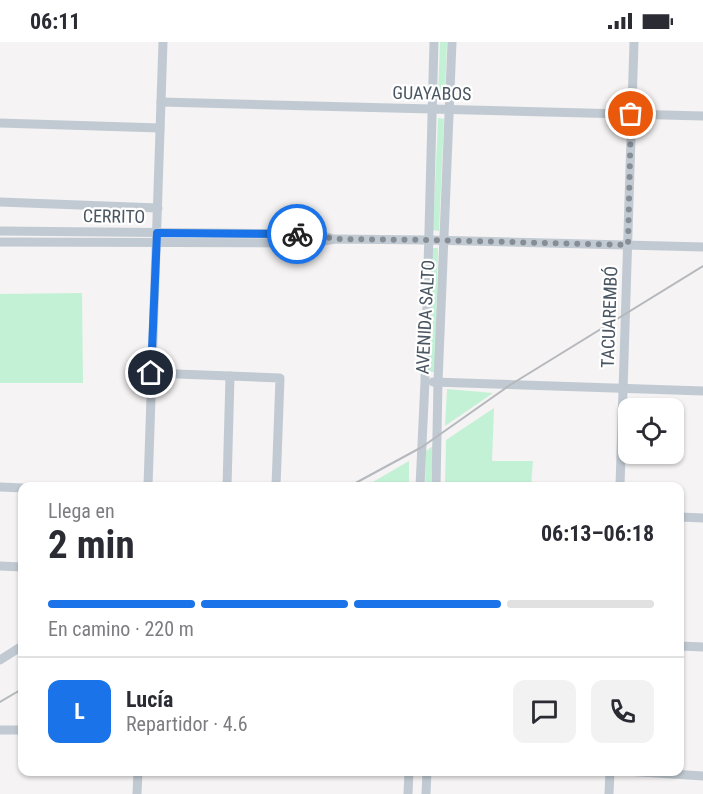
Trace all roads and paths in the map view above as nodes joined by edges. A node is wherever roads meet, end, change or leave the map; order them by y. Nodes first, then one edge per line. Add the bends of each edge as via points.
1 (163, 42) edge
2 (434, 42) edge
3 (452, 42) edge
4 (634, 42) edge
5 (161, 102) junction
6 (432, 110) junction
7 (449, 110) junction
8 (631, 114) junction
9 (703, 116) edge
10 (0, 123) edge
11 (160, 128) junction
12 (0, 202) edge
13 (158, 208) junction
14 (0, 231) edge
15 (157, 238) junction
16 (428, 240) junction
17 (445, 240) junction
18 (0, 242) edge
19 (628, 245) junction
20 (703, 247) edge
21 (151, 373) junction
22 (230, 376) junction
23 (425, 381) junction
24 (438, 382) junction
25 (623, 388) junction
26 (703, 391) edge
27 (148, 482) edge
28 (227, 482) edge
29 (276, 482) edge
30 (420, 482) edge
31 (436, 482) edge
32 (620, 482) edge
33 (0, 487) edge
34 (18, 488) edge
35 (684, 517) edge
36 (703, 518) edge
37 (0, 566) edge
38 (18, 567) edge
39 (684, 646) edge
40 (703, 647) edge
41 (18, 649) edge
42 (0, 660) edge
43 (0, 730) edge
44 (18, 730) edge
45 (684, 775) edge
46 (138, 776) edge
47 (409, 776) edge
48 (427, 776) edge
49 (610, 776) edge
50 (703, 776) edge
51 (137, 794) edge
52 (408, 794) edge
53 (426, 794) edge
54 (609, 794) edge

1 - 5 street
2 - 6 street, AVENIDA SALTO
3 - 7 street, AVENIDA SALTO
4 - 8 street, TACUAREMBÓ
5 - 6 street, GUAYABOS
5 - 11 street
6 - 7 street, GUAYABOS
6 - 16 street, AVENIDA SALTO
7 - 8 street, GUAYABOS
7 - 17 street, AVENIDA SALTO
8 - 9 street, GUAYABOS
8 - 19 street, TACUAREMBÓ
10 - 11 street
11 - 13 street
12 - 13 street
13 - 15 street
14 - 15 street, CERRITO
15 - 16 street, CERRITO via 311,243 335,239
15 - 18 street, CERRITO
15 - 21 street
16 - 17 street, CERRITO
16 - 23 street, AVENIDA SALTO
17 - 19 street, CERRITO
17 - 24 street, AVENIDA SALTO
19 - 20 street, CERRITO
19 - 25 street, TACUAREMBÓ
21 - 22 street
21 - 27 street
22 - 28 street
22 - 29 street via 280,378
23 - 24 street
23 - 30 street, AVENIDA SALTO
24 - 25 street
24 - 31 street, AVENIDA SALTO
25 - 26 street
25 - 32 street, TACUAREMBÓ
33 - 34 street
35 - 36 street
37 - 38 street
39 - 40 street
41 - 42 street
43 - 44 street
45 - 50 street
46 - 51 street
47 - 52 street
48 - 53 street
49 - 54 street

